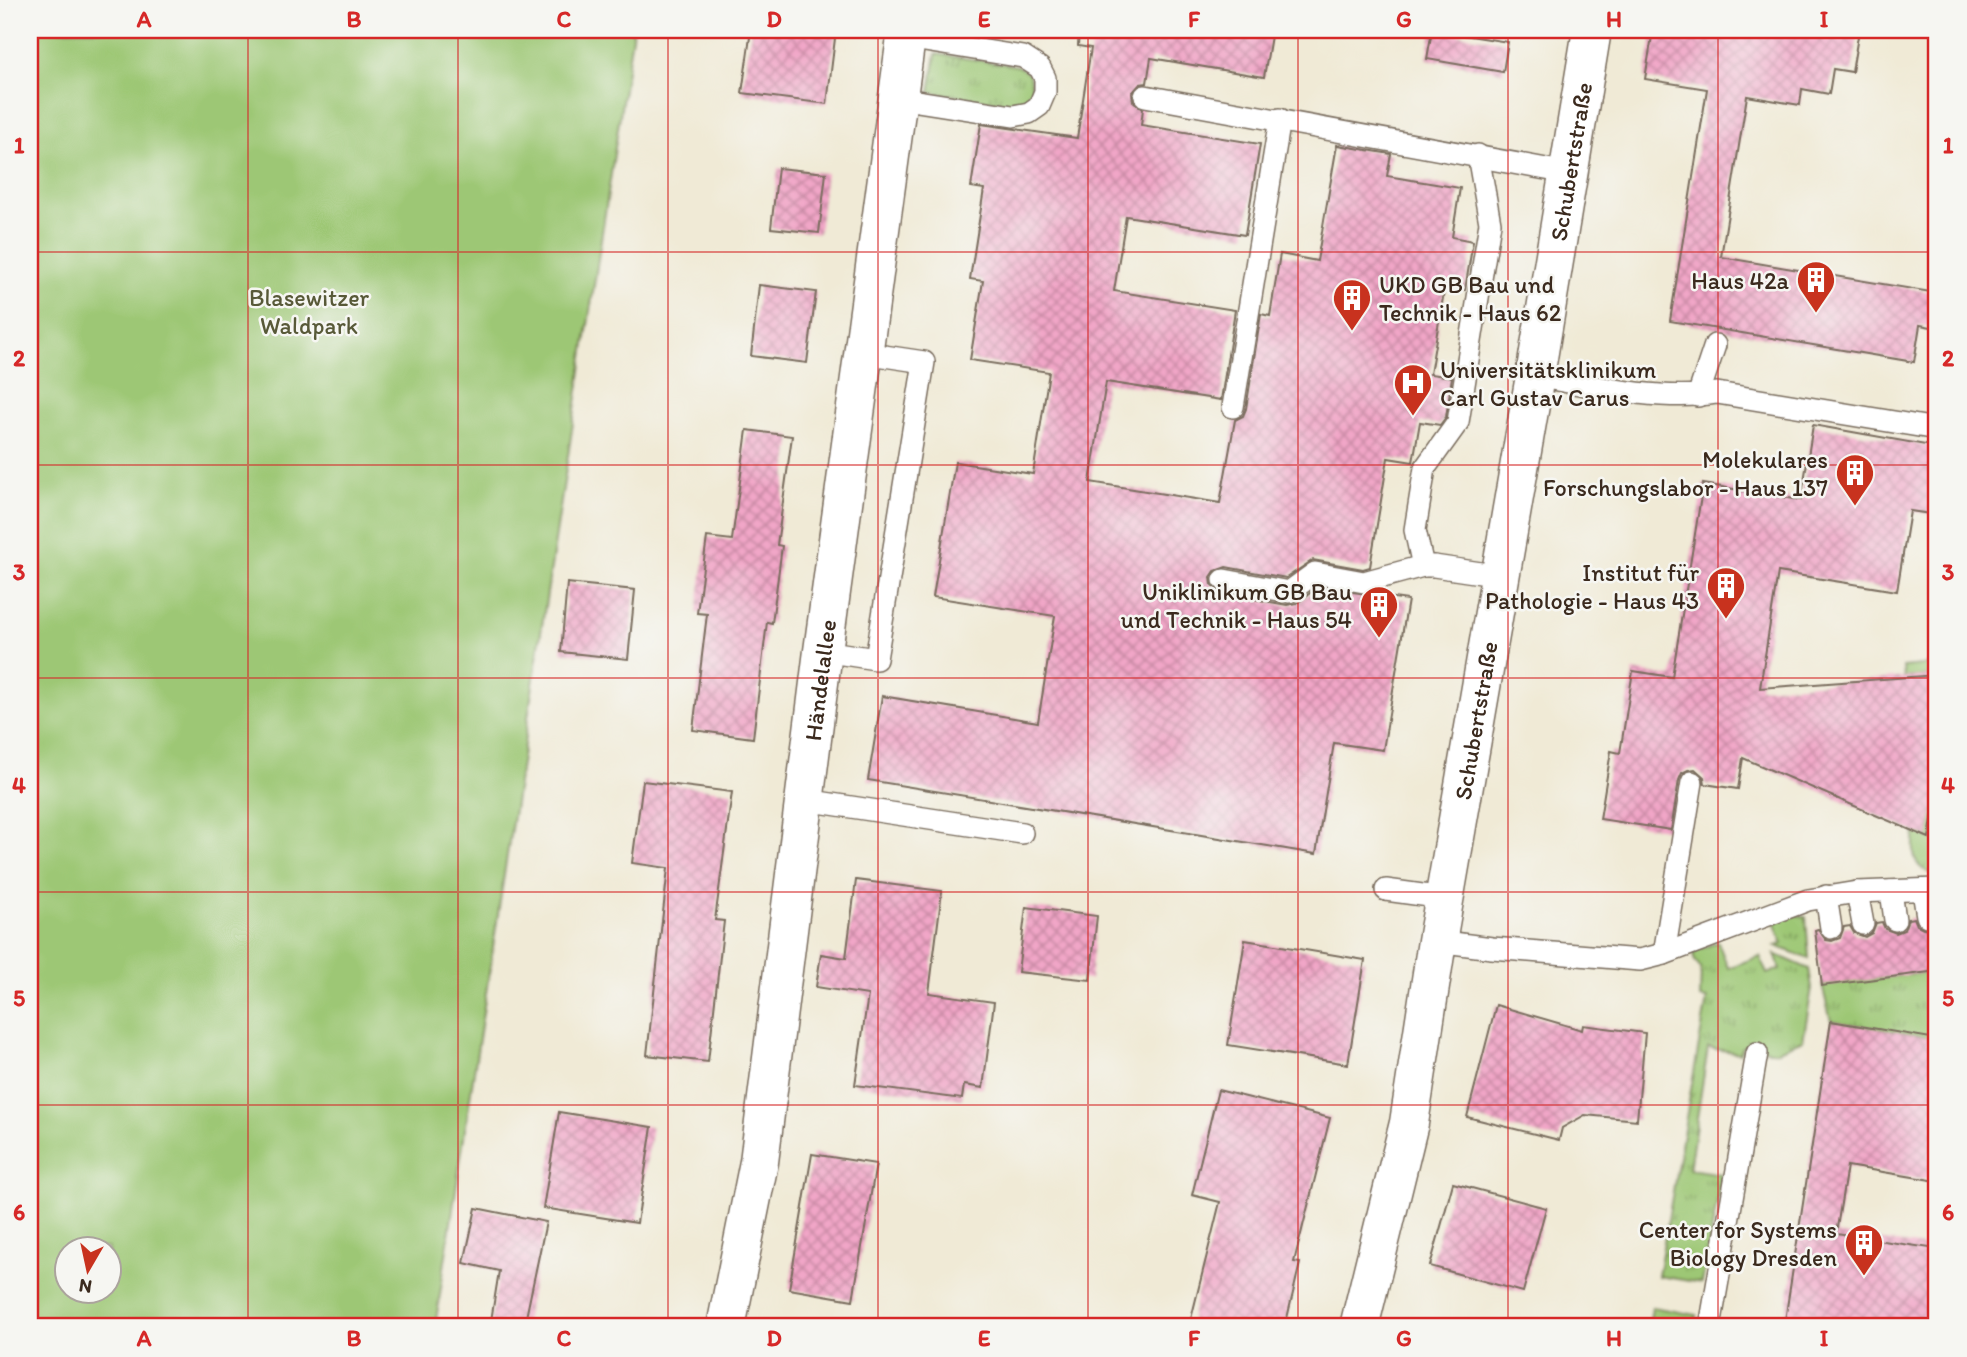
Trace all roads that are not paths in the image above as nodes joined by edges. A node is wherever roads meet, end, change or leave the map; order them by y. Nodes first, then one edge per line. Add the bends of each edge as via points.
1 (1592, 30) edge
2 (906, 34) edge
3 (1145, 96) dead end
4 (898, 98) junction
5 (1280, 119) junction
6 (1478, 155) junction
7 (1568, 173) junction
8 (1715, 345) dead end
9 (864, 353) junction
10 (1535, 376) junction
11 (1698, 396) junction
12 (1233, 407) dead end
13 (1937, 429) edge
14 (1423, 566) junction
15 (1501, 576) junction
16 (1224, 580) dead end
17 (823, 650) junction
18 (1692, 782) dead end
19 (805, 800) junction
20 (1022, 833) dead end
21 (1386, 890) dead end
22 (1930, 890) edge
23 (1891, 891) junction
24 (1857, 892) junction
25 (1826, 896) junction
26 (1444, 898) junction
27 (1927, 916) dead end
28 (1895, 920) dead end
29 (1863, 924) dead end
30 (1831, 928) dead end
31 (1437, 941) junction
32 (1664, 954) junction
33 (1757, 1053) dead end
34 (726, 1327) edge
35 (1359, 1327) edge
36 (1710, 1327) edge

1 - 7 street, Schubertstraße
2 - 4 street, Händelallee
2 - 4 lane via 1023,57 1040,68 1045,92 1039,106 1013,116
3 - 5 lane
4 - 9 street, Händelallee
5 - 6 lane
5 - 12 lane
6 - 7 lane
6 - 14 lane via 1490,223 1458,422 1425,468 1415,530
7 - 10 street, Schubertstraße
8 - 11 lane
9 - 17 street, Händelallee
9 - 17 lane via 924,362 876,659
10 - 11 lane via 1601,388
10 - 15 street, Schubertstraße
11 - 13 lane via 1717,393
14 - 15 lane
14 - 16 lane via 1364,582 1315,573 1289,592
15 - 26 street, Schubertstraße
17 - 19 street, Händelallee
18 - 32 lane
19 - 20 lane
19 - 34 street, Händelallee via 759,1163
21 - 26 lane
22 - 23 lane
22 - 27 lane
23 - 24 lane
23 - 28 lane
24 - 25 lane
24 - 29 lane
25 - 30 lane
25 - 32 lane
26 - 31 street, Schubertstraße
31 - 32 lane via 1640,960
31 - 35 street, Schubertstraße via 1409,1124
33 - 36 lane

